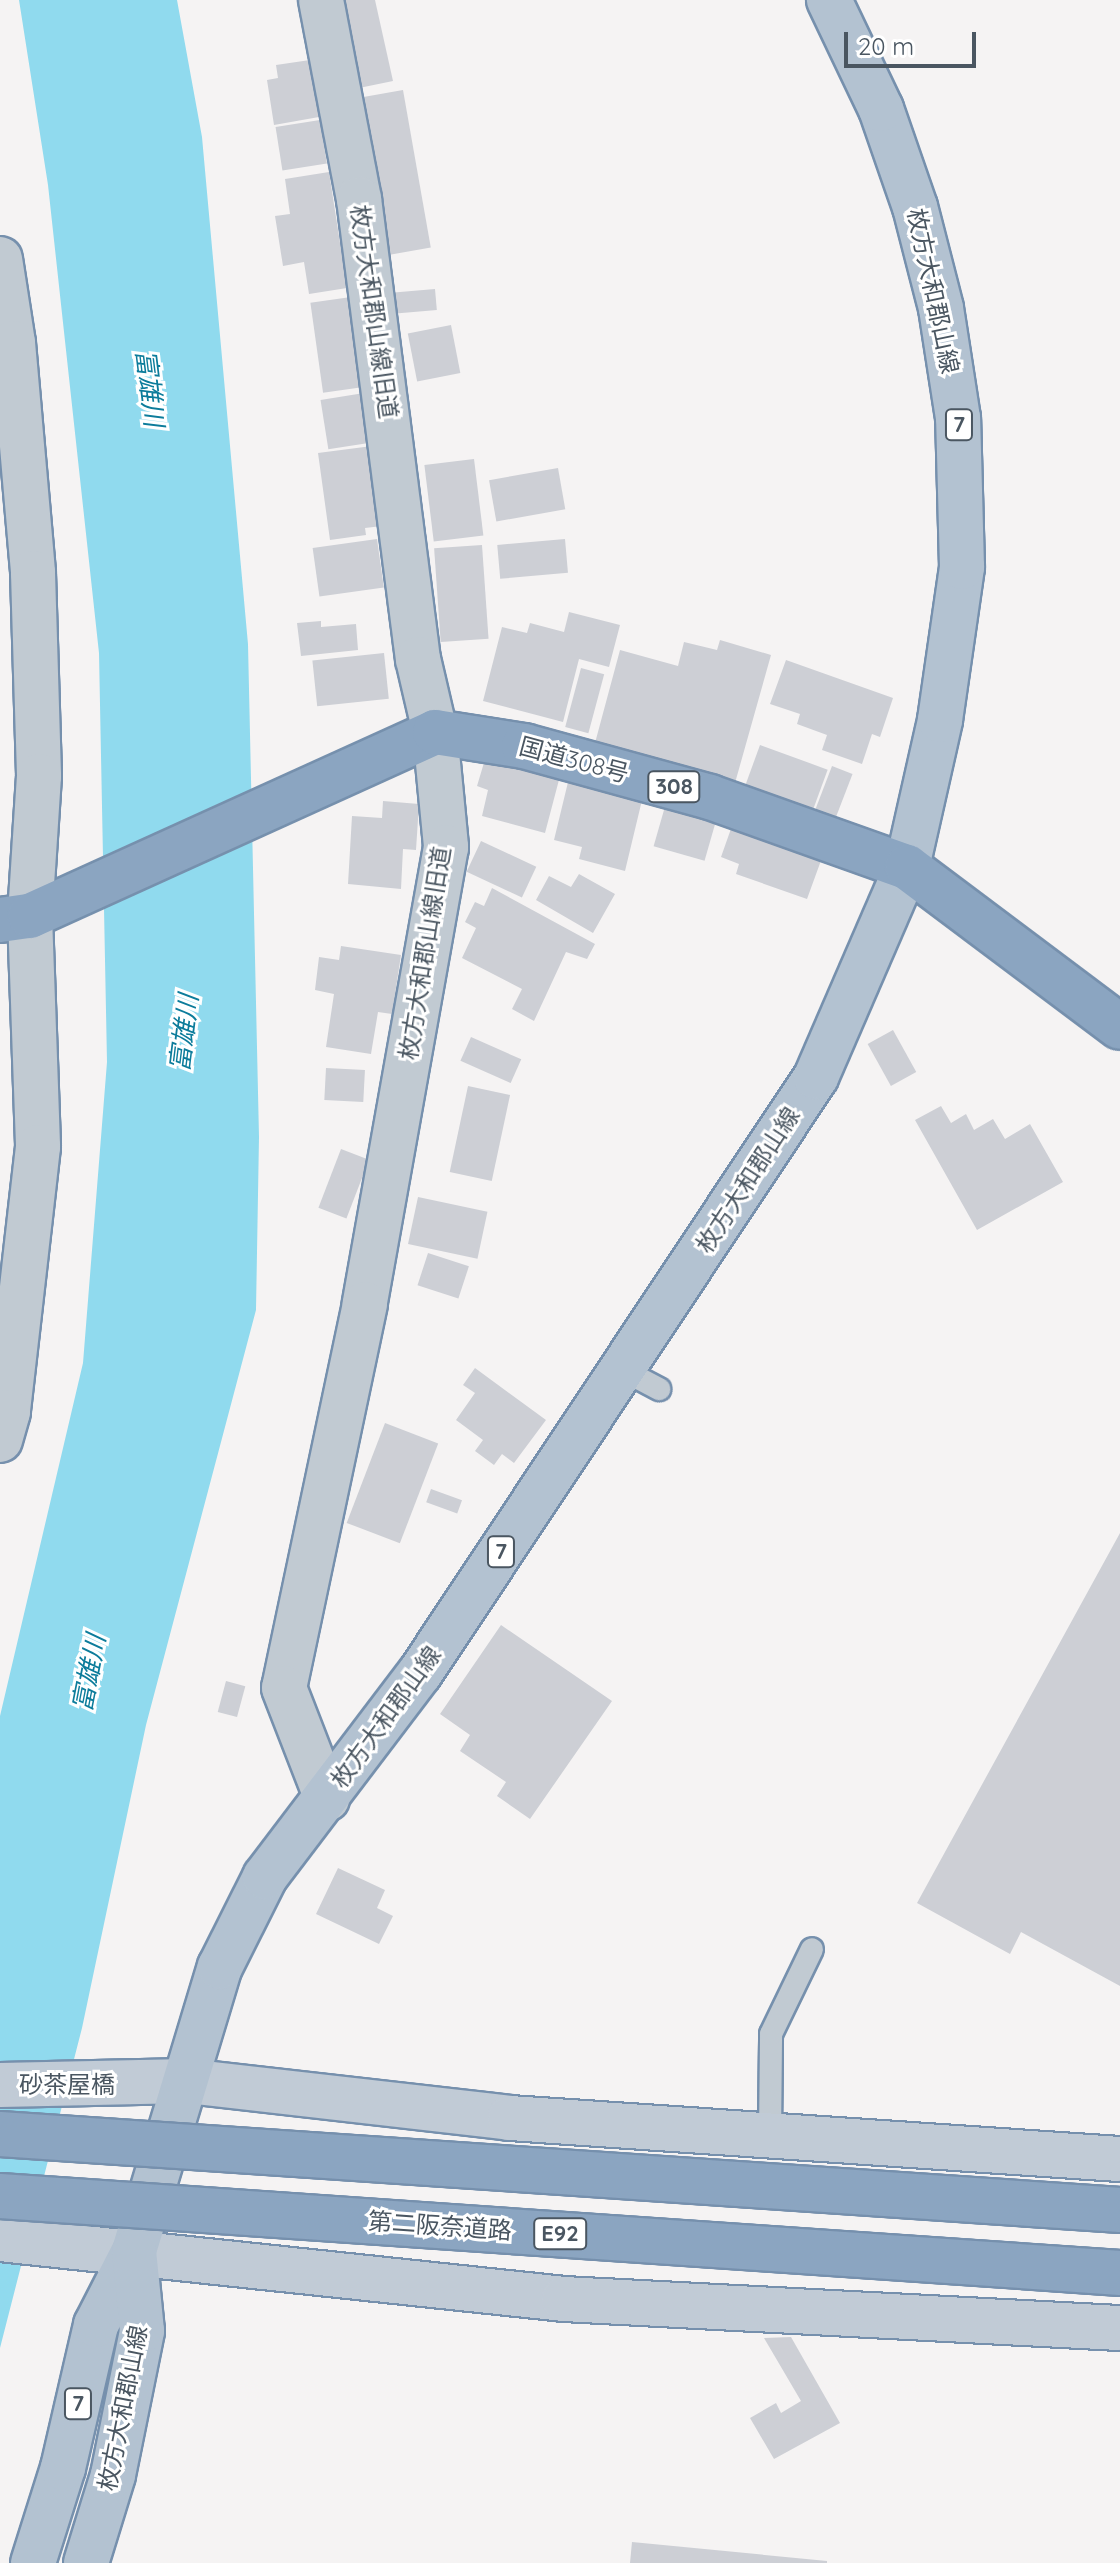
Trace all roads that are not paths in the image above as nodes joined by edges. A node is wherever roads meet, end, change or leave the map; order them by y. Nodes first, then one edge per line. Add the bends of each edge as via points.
1 (321, 0) edge
2 (829, 0) edge
3 (0, 259) edge
4 (435, 732) junction
5 (17, 858) edge
6 (907, 867) junction
7 (15, 918) edge
8 (1120, 1027) edge
9 (0, 1440) edge
10 (327, 1799) junction
11 (812, 1949) dead end
12 (187, 2081) junction
13 (0, 2085) edge
14 (0, 2134) edge
15 (770, 2136) junction
16 (1120, 2159) edge
17 (0, 2196) edge
18 (1120, 2210) edge
19 (0, 2239) edge
20 (134, 2251) junction
21 (1120, 2273) edge
22 (1120, 2328) edge
23 (33, 2563) edge
24 (86, 2563) edge

1 - 4 street, 枚方大和郡山線旧道 via 359,199 418,659
2 - 6 main road, 枚方大和郡山線 / 7 via 881,109 915,207 941,308 958,418 962,567 940,720
3 - 5 street via 13,343 33,573 39,776
4 - 6 highway, 国道308号 / 308 via 524,746 710,797
4 - 7 highway
4 - 10 street, 枚方大和郡山線旧道 via 446,847 365,1304 284,1688
5 - 7 street
6 - 8 highway, 国道308号 / 308
6 - 10 main road, 枚方大和郡山線 / 7 via 816,1077 641,1380
7 - 9 street via 38,1147 8,1412
10 - 12 main road, 枚方大和郡山線 / 7 via 265,1877 226,1954
11 - 15 lane via 771,2034
12 - 13 street, 砂茶屋橋
12 - 15 street, 砂茶屋橋 via 510,2118
12 - 20 main road, 枚方大和郡山線 / 7
14 - 18 highway, bridge
15 - 16 street, 砂茶屋橋
17 - 21 highway, 第二阪奈道路 / E92, bridge
19 - 20 street
20 - 22 street via 564,2299
20 - 23 main road, 枚方大和郡山線 / 7 via 96,2325 63,2468
20 - 24 main road, 枚方大和郡山線 / 7 via 142,2331 113,2475

